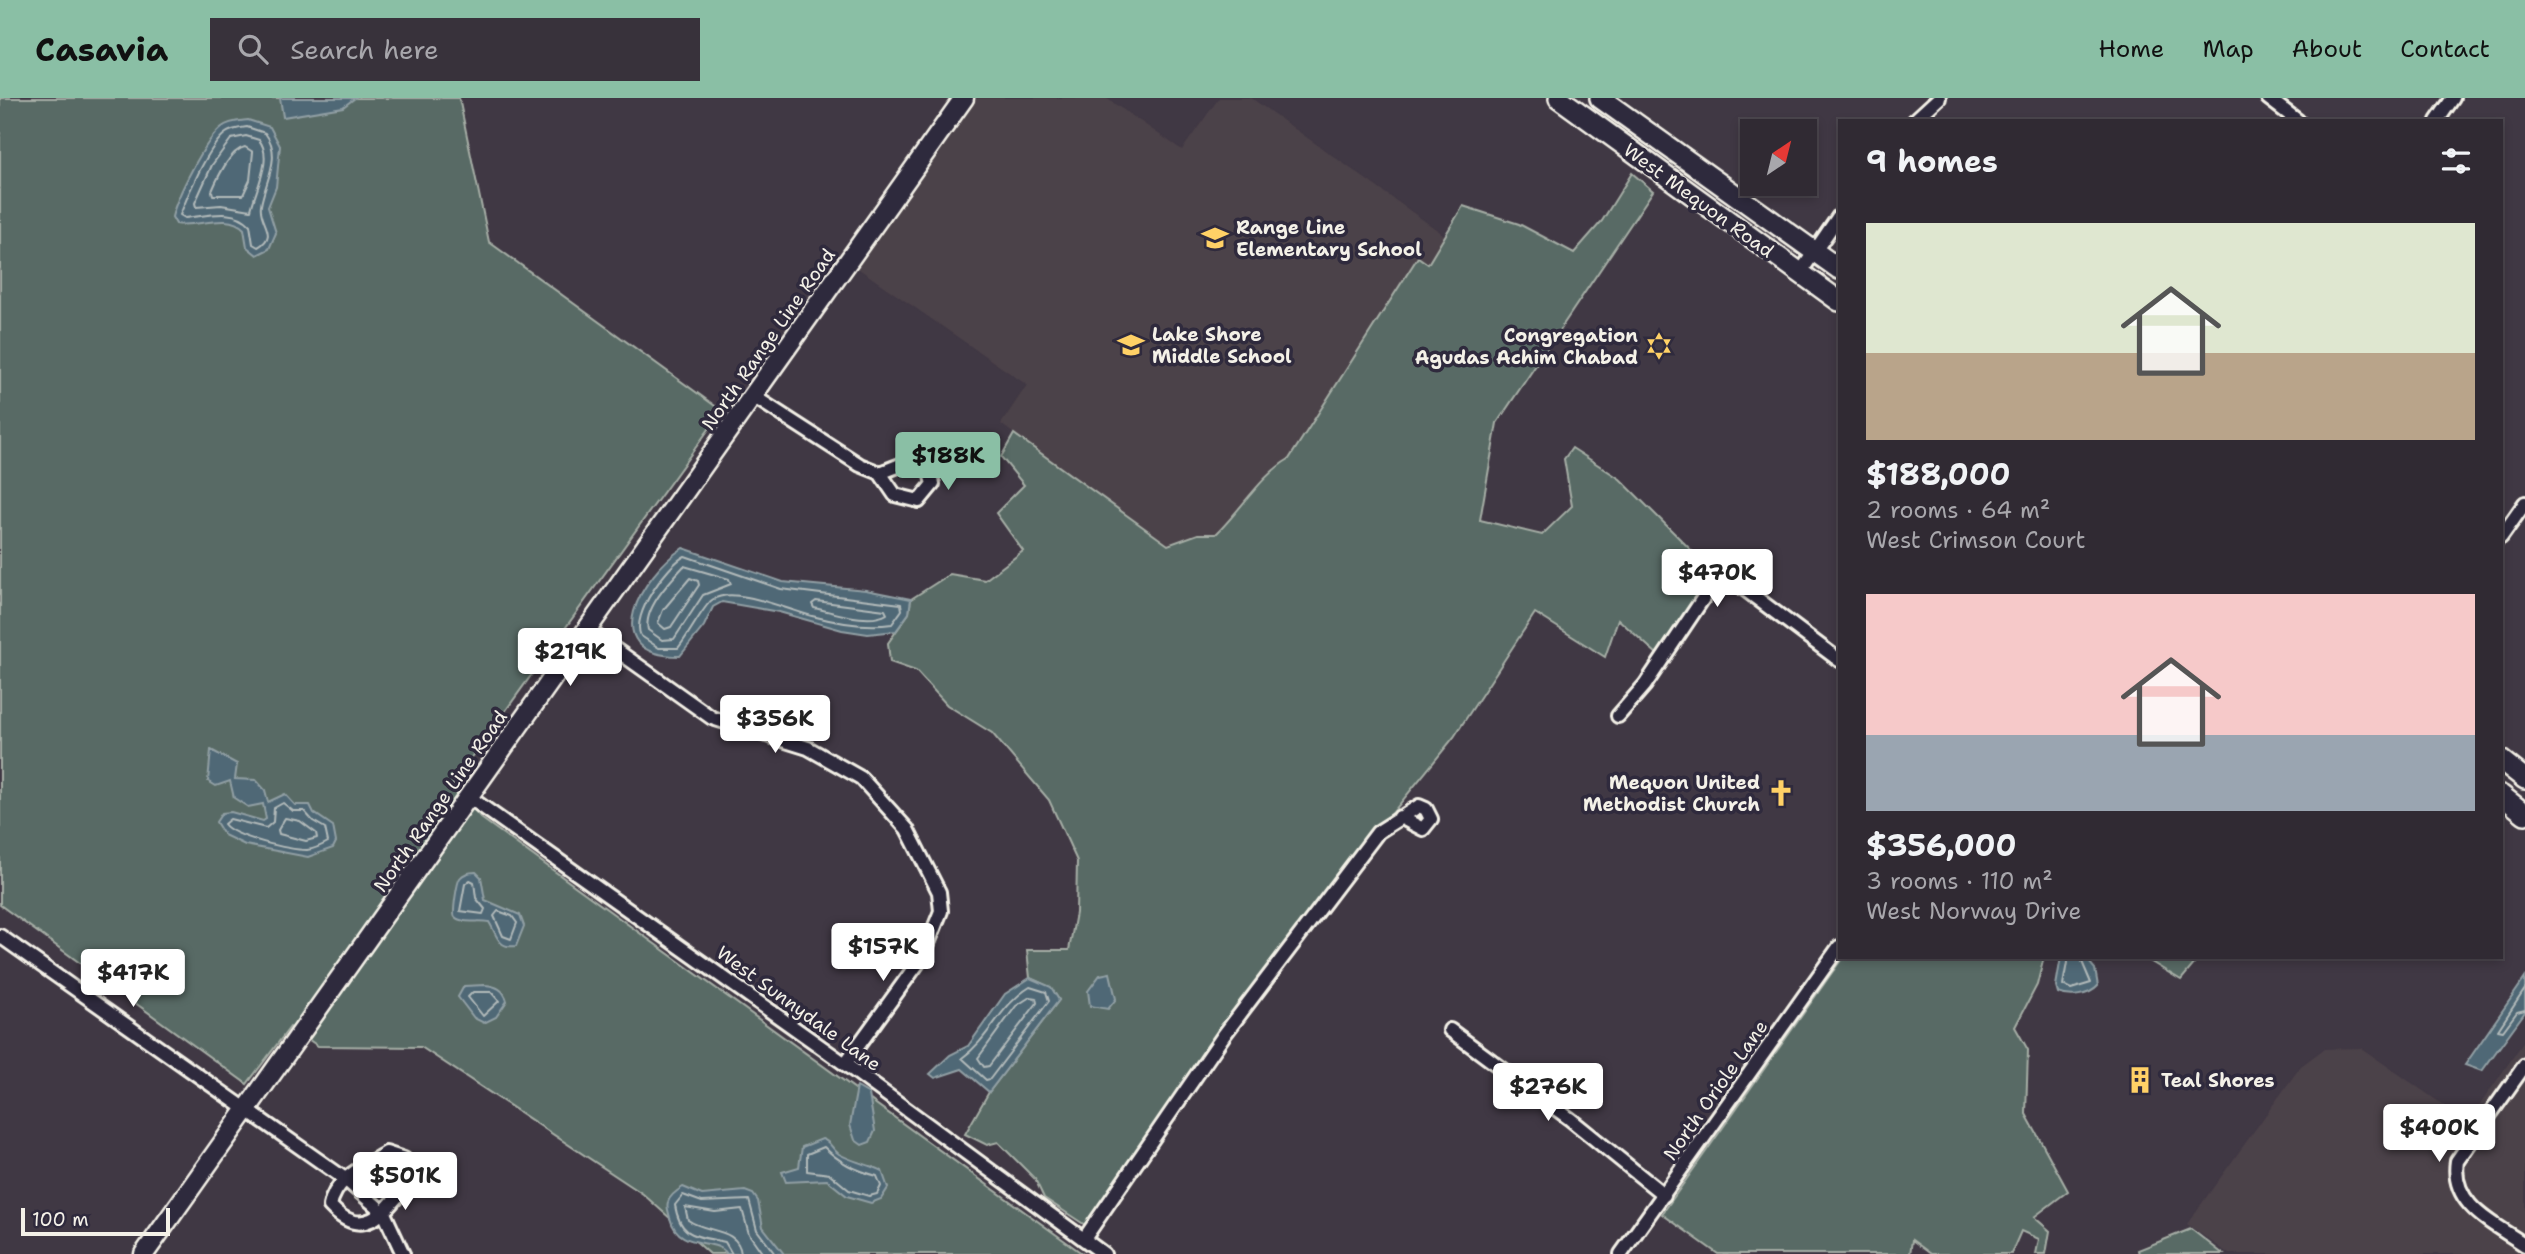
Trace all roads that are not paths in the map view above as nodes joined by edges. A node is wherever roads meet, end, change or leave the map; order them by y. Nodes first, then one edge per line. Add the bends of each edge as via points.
1 (964, 98) edge
2 (1559, 98) edge
3 (1600, 98) edge
4 (1938, 98) edge
5 (2268, 98) edge
6 (2453, 98) edge
7 (1916, 119) edge
8 (2295, 119) edge
9 (2438, 119) edge
10 (1838, 217) edge
11 (1814, 250) junction
12 (1838, 268) edge
13 (1800, 273) junction
14 (1838, 300) edge
15 (753, 396) junction
16 (880, 472) dead end
17 (2525, 503) edge
18 (2503, 534) edge
19 (588, 631) junction
20 (1838, 659) edge
21 (1618, 716) dead end
22 (2503, 762) edge
23 (2525, 779) edge
24 (469, 797) junction
25 (2503, 797) edge
26 (2525, 814) edge
27 (1400, 817) dead end
28 (0, 936) edge
29 (1838, 948) edge
30 (1450, 1030) dead end
31 (845, 1064) junction
32 (2525, 1065) edge
33 (247, 1110) junction
34 (345, 1179) junction
35 (1664, 1195) junction
36 (384, 1213) junction
37 (1084, 1239) junction
38 (2525, 1245) edge
39 (144, 1254) edge
40 (402, 1254) edge
41 (1104, 1254) edge
42 (1621, 1254) edge

1 - 15 street, North Range Line Road
2 - 13 main road, West Mequon Road
3 - 11 main road, West Mequon Road
4 - 7 street
5 - 8 street
6 - 9 street
10 - 11 street
11 - 12 main road, West Mequon Road
11 - 13 street
13 - 14 main road, West Mequon Road
15 - 16 street via 860,465
15 - 19 street, North Range Line Road
17 - 18 street
19 - 24 street, North Range Line Road
19 - 31 street via 712,718 808,748 861,778 907,829 940,892 941,911 923,956
20 - 21 street via 1735,582 1721,579
22 - 23 main road
24 - 31 street, West Sunnydale Lane
24 - 33 street, North Range Line Road
25 - 26 main road
27 - 37 street via 1378,832 1231,1025
28 - 33 street
29 - 35 street, North Oriole Lane
30 - 35 street
31 - 37 street, West Sunnydale Lane
32 - 38 street via 2456,1161 2455,1174 2458,1190 2471,1208
33 - 34 street
33 - 39 street, North Range Line Road
34 - 36 street
34 - 36 street via 333,1191 330,1206 344,1221 361,1224
34 - 36 street via 386,1153 404,1159 410,1180
35 - 42 street, North Oriole Lane
36 - 40 street
37 - 41 street, West Sunnydale Lane

